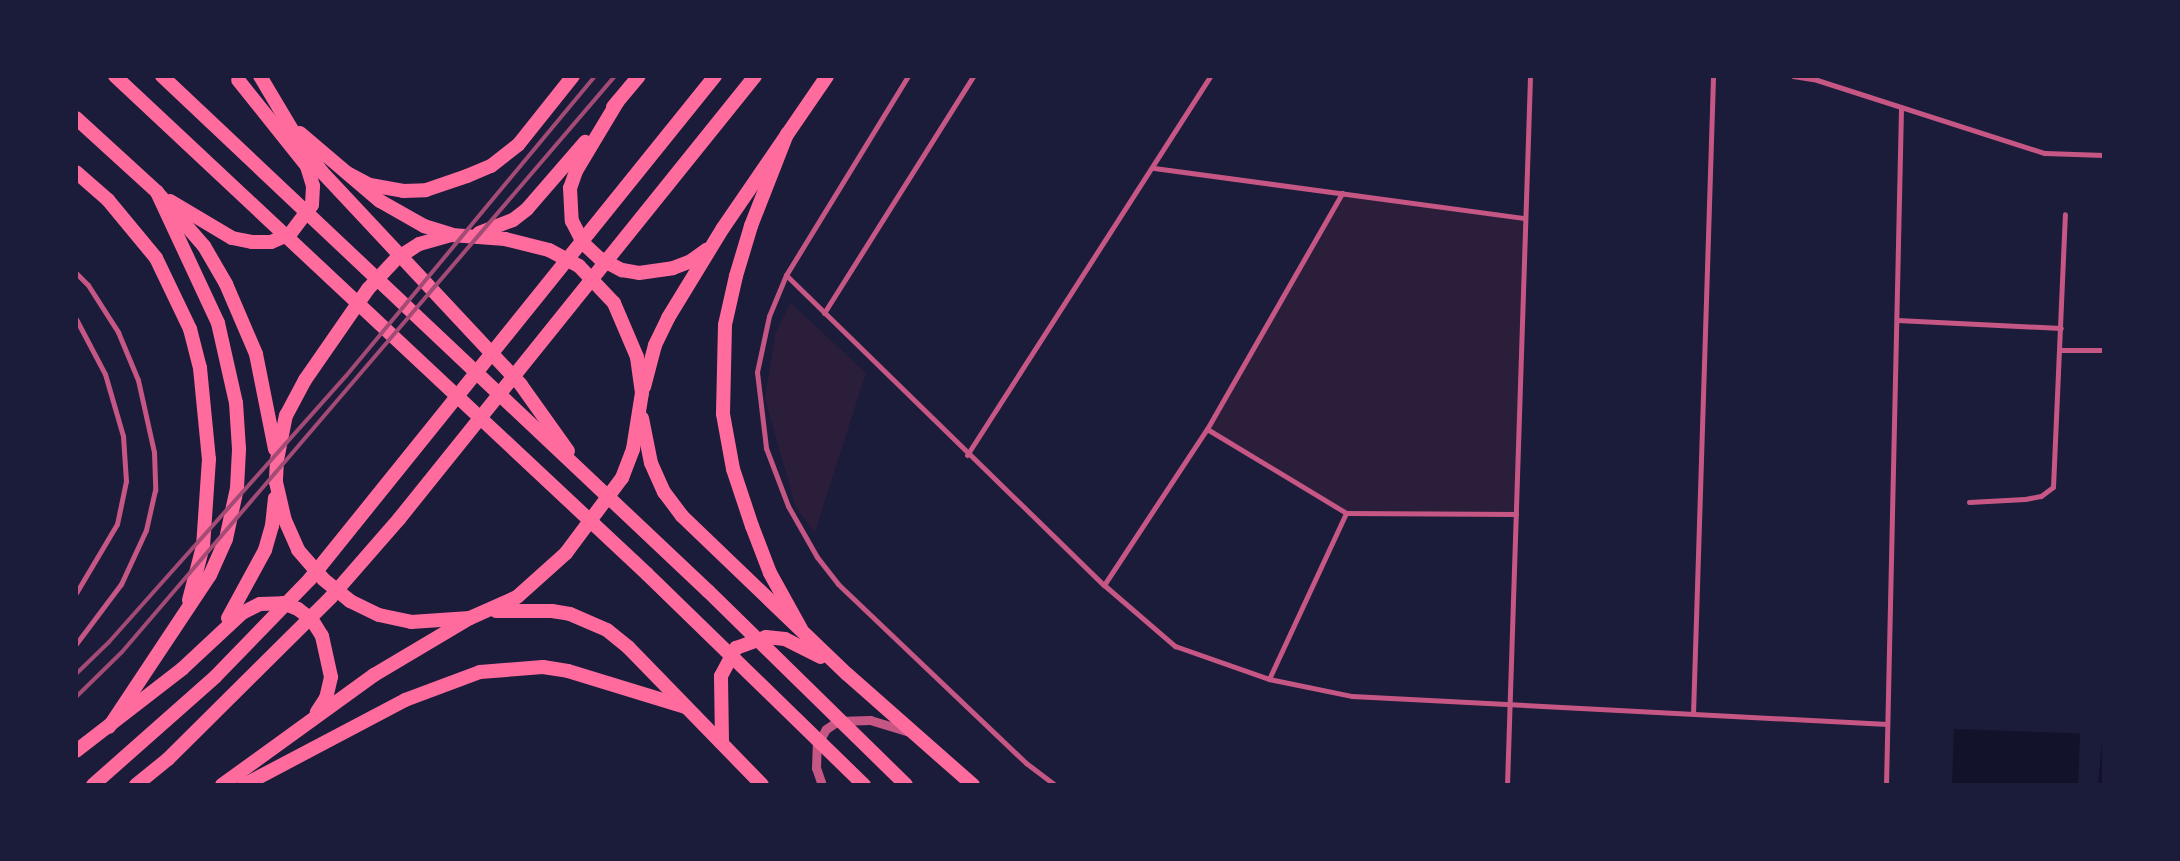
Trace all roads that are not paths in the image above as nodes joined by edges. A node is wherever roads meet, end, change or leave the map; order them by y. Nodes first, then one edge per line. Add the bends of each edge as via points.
1 (115, 76) edge
2 (162, 76) edge
3 (260, 76) edge
4 (573, 76) edge
5 (639, 76) edge
6 (715, 76) edge
7 (755, 76) edge
8 (827, 76) edge
9 (908, 76) edge
10 (973, 76) edge
11 (1210, 76) edge
12 (1530, 76) edge
13 (1713, 76) edge
14 (1794, 76) edge
15 (236, 78) edge
16 (618, 101) junction
17 (1901, 107) junction
18 (76, 118) edge
19 (787, 134) junction
20 (2104, 155) edge
21 (1154, 168) junction
22 (76, 172) edge
23 (348, 173) junction
24 (157, 192) junction
25 (1342, 193) junction
26 (2065, 214) dead end
27 (1525, 218) junction
28 (724, 228) junction
29 (451, 234) junction
30 (471, 235) junction
31 (76, 273) edge
32 (786, 275) junction
33 (824, 312) junction
34 (76, 319) edge
35 (1897, 320) junction
36 (2061, 328) junction
37 (2060, 350) junction
38 (2104, 350) edge
39 (642, 393) junction
40 (641, 414) junction
41 (1207, 429) junction
42 (967, 455) junction
43 (277, 460) junction
44 (586, 476) junction
45 (276, 482) junction
46 (1969, 502) dead end
47 (1346, 512) junction
48 (1516, 514) junction
49 (1104, 585) junction
50 (76, 593) edge
51 (490, 611) junction
52 (185, 615) junction
53 (470, 618) junction
54 (801, 629) junction
55 (219, 631) junction
56 (76, 644) edge
57 (847, 674) junction
58 (1269, 679) junction
59 (1510, 704) junction
60 (686, 707) junction
61 (1693, 714) junction
62 (311, 721) junction
63 (1887, 724) junction
64 (109, 727) junction
65 (915, 733) junction
66 (722, 741) junction
67 (76, 751) edge
68 (92, 785) edge
69 (136, 785) edge
70 (222, 785) edge
71 (244, 785) edge
72 (762, 785) edge
73 (822, 785) edge
74 (864, 785) edge
75 (906, 785) edge
76 (973, 785) edge
77 (1055, 785) edge
78 (1507, 785) edge
79 (1886, 785) edge

1 - 74 highway via 640,567
2 - 44 highway
3 - 44 highway via 322,172 521,385
4 - 23 highway via 518,145 491,166 426,190 403,191 370,185
5 - 16 highway
6 - 68 highway via 310,579 215,676
7 - 69 highway via 399,519 331,597 207,722
8 - 19 highway
9 - 32 street
10 - 33 street
11 - 21 street
12 - 27 street
13 - 61 street
14 - 17 street via 1817,80
15 - 23 highway
15 - 24 highway via 308,166 313,186 312,205 300,225 290,234 272,242 232,238
16 - 28 highway via 576,171 570,188 572,221 583,243 599,258 622,270 655,272 691,261
16 - 30 highway via 527,209 513,220
17 - 20 street via 2046,152
17 - 35 street
18 - 24 highway
19 - 28 highway
19 - 54 highway via 751,226 736,276 725,325 723,414 733,469 752,526 770,573
21 - 25 street
21 - 42 street
22 - 52 highway via 108,200 156,258 190,329 206,410 208,504 203,546
23 - 29 highway via 402,215
24 - 43 highway via 204,246 241,315 263,382
24 - 52 highway via 218,323 236,403 237,488 226,539 210,575
25 - 27 street
25 - 41 street
26 - 36 street
27 - 48 street
28 - 39 highway via 668,318 655,345
29 - 30 highway
29 - 43 highway via 419,244 396,259 368,290 305,380 286,415
30 - 39 highway via 542,248 579,266 614,302 627,328 637,358
31 - 56 street via 88,285 118,332 138,380 154,452 155,490 146,530 121,584
32 - 33 street
32 - 77 street via 769,316 757,372 766,448 788,506 817,557 838,584 1026,763
33 - 42 street
34 - 50 street via 105,374 123,436 126,481 117,524
35 - 36 street
35 - 63 street
36 - 37 street
37 - 38 street
37 - 46 street via 2053,487 2041,496 2025,499
39 - 40 highway
40 - 51 highway via 622,478 598,514 550,570 517,597
40 - 54 highway via 651,463 664,492 682,516
41 - 47 street
41 - 49 street
42 - 49 street
43 - 45 highway
44 - 75 highway
45 - 53 highway via 284,518 298,550 323,579 350,601 379,615 411,622
45 - 55 highway via 272,526 265,550 242,597
47 - 48 street
47 - 58 street
48 - 59 street
49 - 58 street via 1175,646
51 - 53 highway
51 - 60 highway via 527,608 552,611 594,624 628,647
52 - 64 highway
53 - 62 highway via 374,675
54 - 57 highway
55 - 62 highway via 260,604 283,603 312,620 329,657 331,677 326,698
55 - 64 highway via 182,669
57 - 65 highway
57 - 66 highway via 808,649 784,639 766,637 736,648 721,676
58 - 59 street via 1352,696
59 - 61 street
59 - 78 street
60 - 66 highway
60 - 71 highway via 568,671 528,667 480,672 405,700
61 - 63 street
62 - 70 highway
63 - 79 street
64 - 67 highway
65 - 73 street via 870,720 838,721 826,729 817,745 816,768
65 - 76 highway
66 - 72 highway

